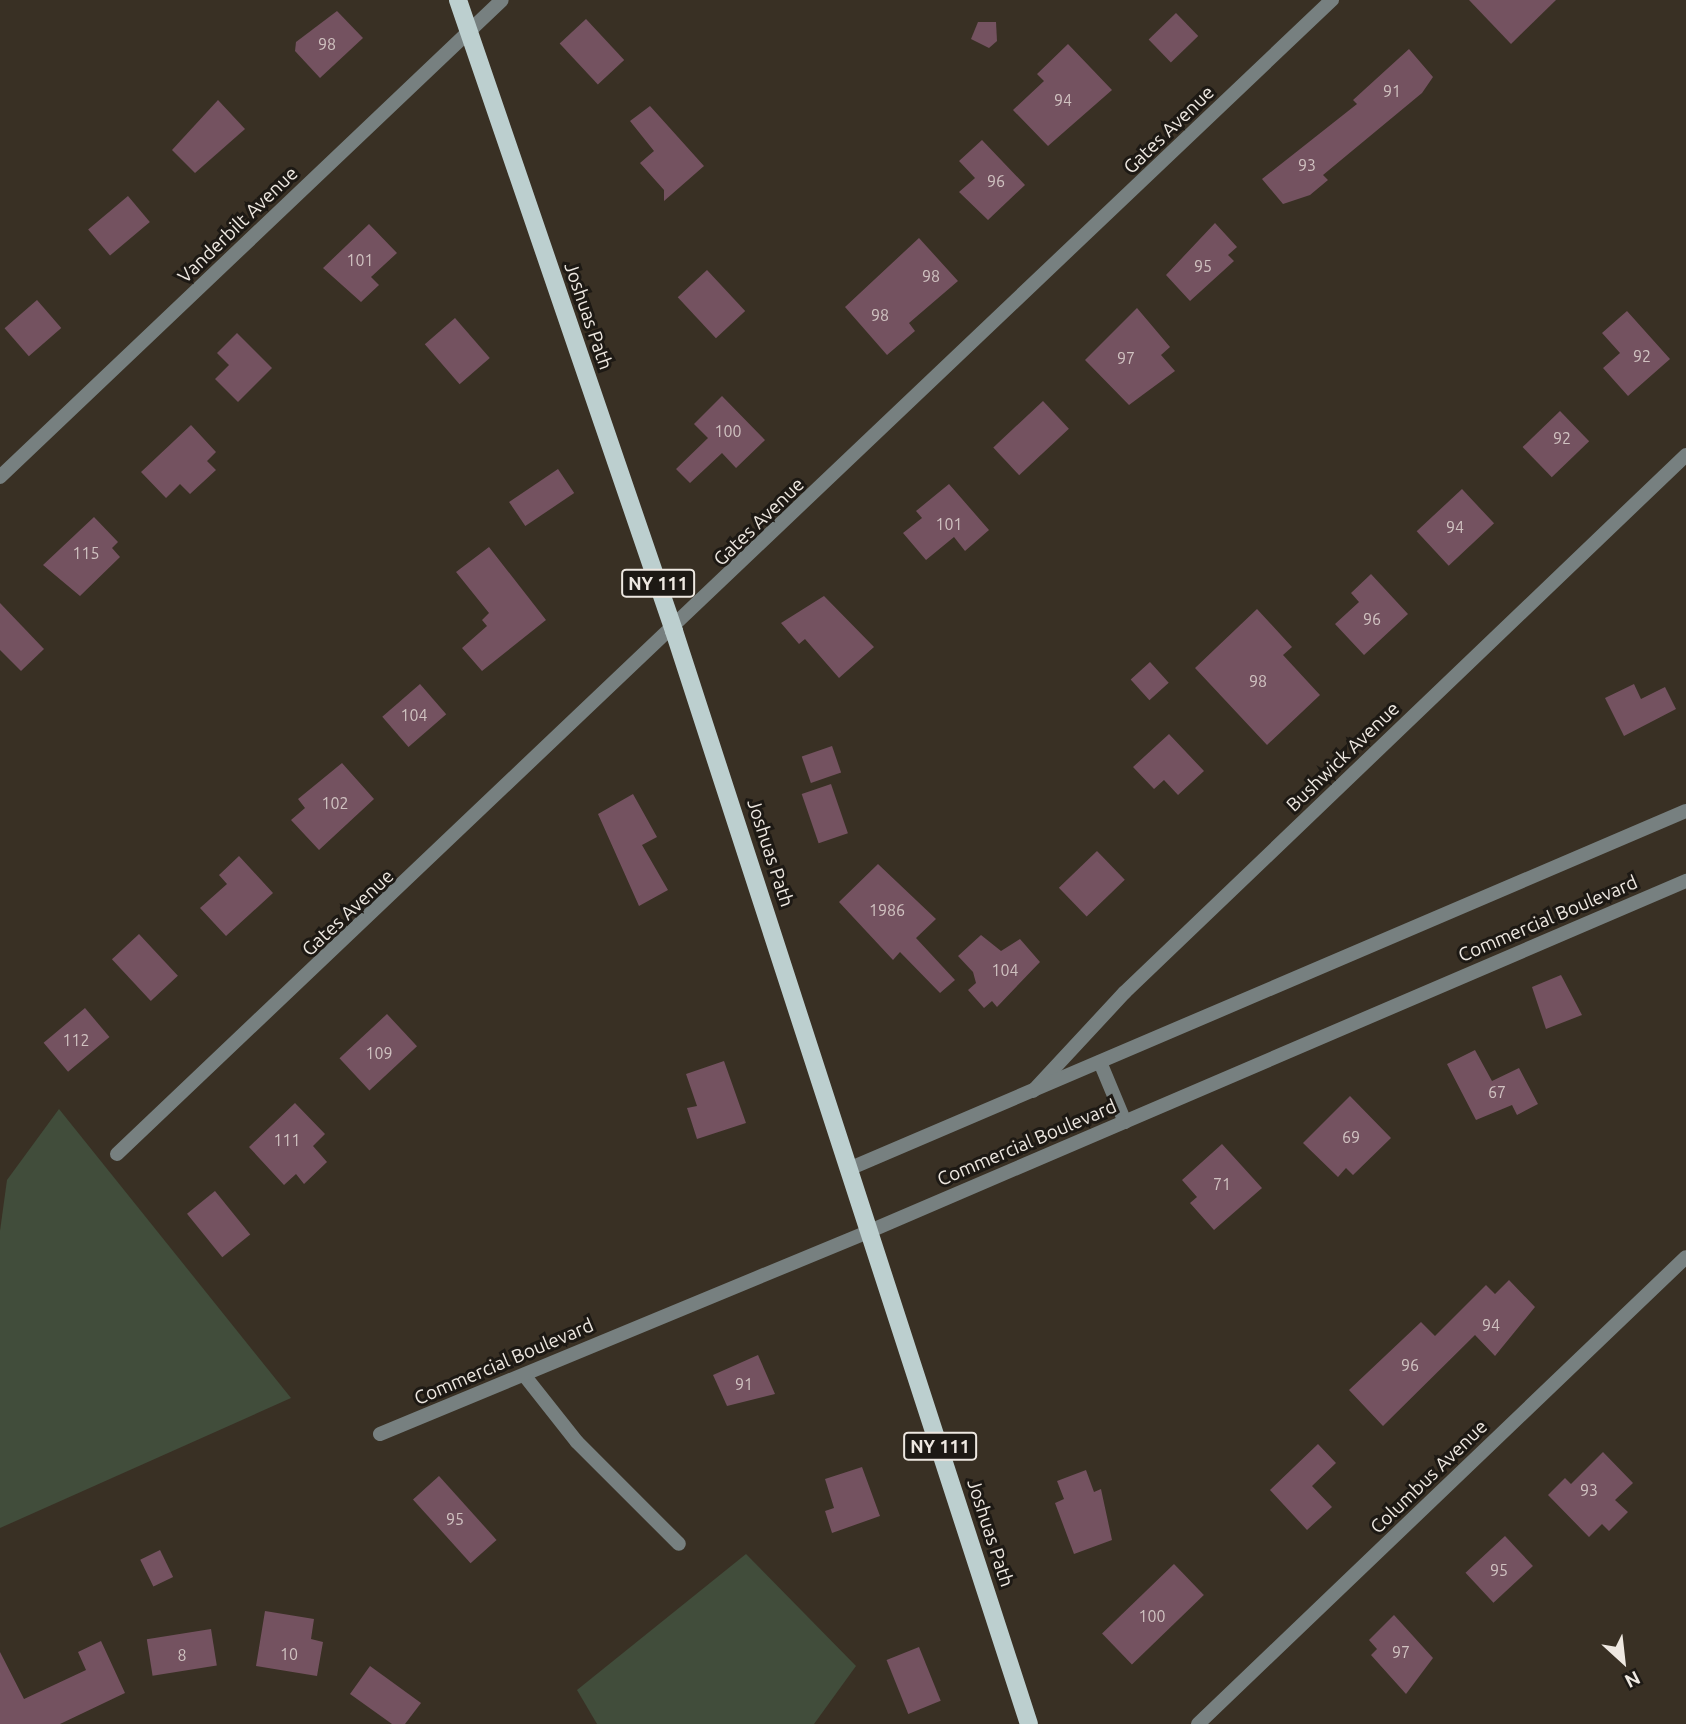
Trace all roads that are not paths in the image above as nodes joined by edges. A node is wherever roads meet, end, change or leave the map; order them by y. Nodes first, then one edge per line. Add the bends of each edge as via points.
1 (458, 0) edge
2 (502, 0) edge
3 (1332, 0) edge
4 (468, 32) junction
5 (1686, 455) edge
6 (0, 477) edge
7 (674, 631) junction
8 (1686, 811) edge
9 (1686, 881) edge
10 (1100, 1062) junction
11 (1032, 1091) junction
12 (1125, 1122) junction
13 (117, 1154) dead end
14 (851, 1168) junction
15 (870, 1231) junction
16 (1686, 1256) edge
17 (524, 1375) junction
18 (380, 1434) dead end
19 (679, 1544) dead end
20 (1029, 1724) edge
21 (1198, 1724) edge

1 - 4 main road, Joshuas Path / NY 111
2 - 4 street, Vanderbilt Avenue
3 - 7 street, Gates Avenue
4 - 6 street, Vanderbilt Avenue
4 - 7 main road, Joshuas Path / NY 111
5 - 11 street, Bushwick Avenue via 1124,993
7 - 13 street, Gates Avenue
7 - 14 main road, Joshuas Path / NY 111
8 - 10 street
9 - 12 street, Commercial Boulevard
10 - 11 street
10 - 12 street
11 - 14 street
12 - 15 street, Commercial Boulevard
14 - 15 main road, Joshuas Path / NY 111
15 - 17 street, Commercial Boulevard
15 - 20 main road, Joshuas Path / NY 111
16 - 21 street, Columbus Avenue
17 - 18 street, Commercial Boulevard
17 - 19 street via 577,1442

